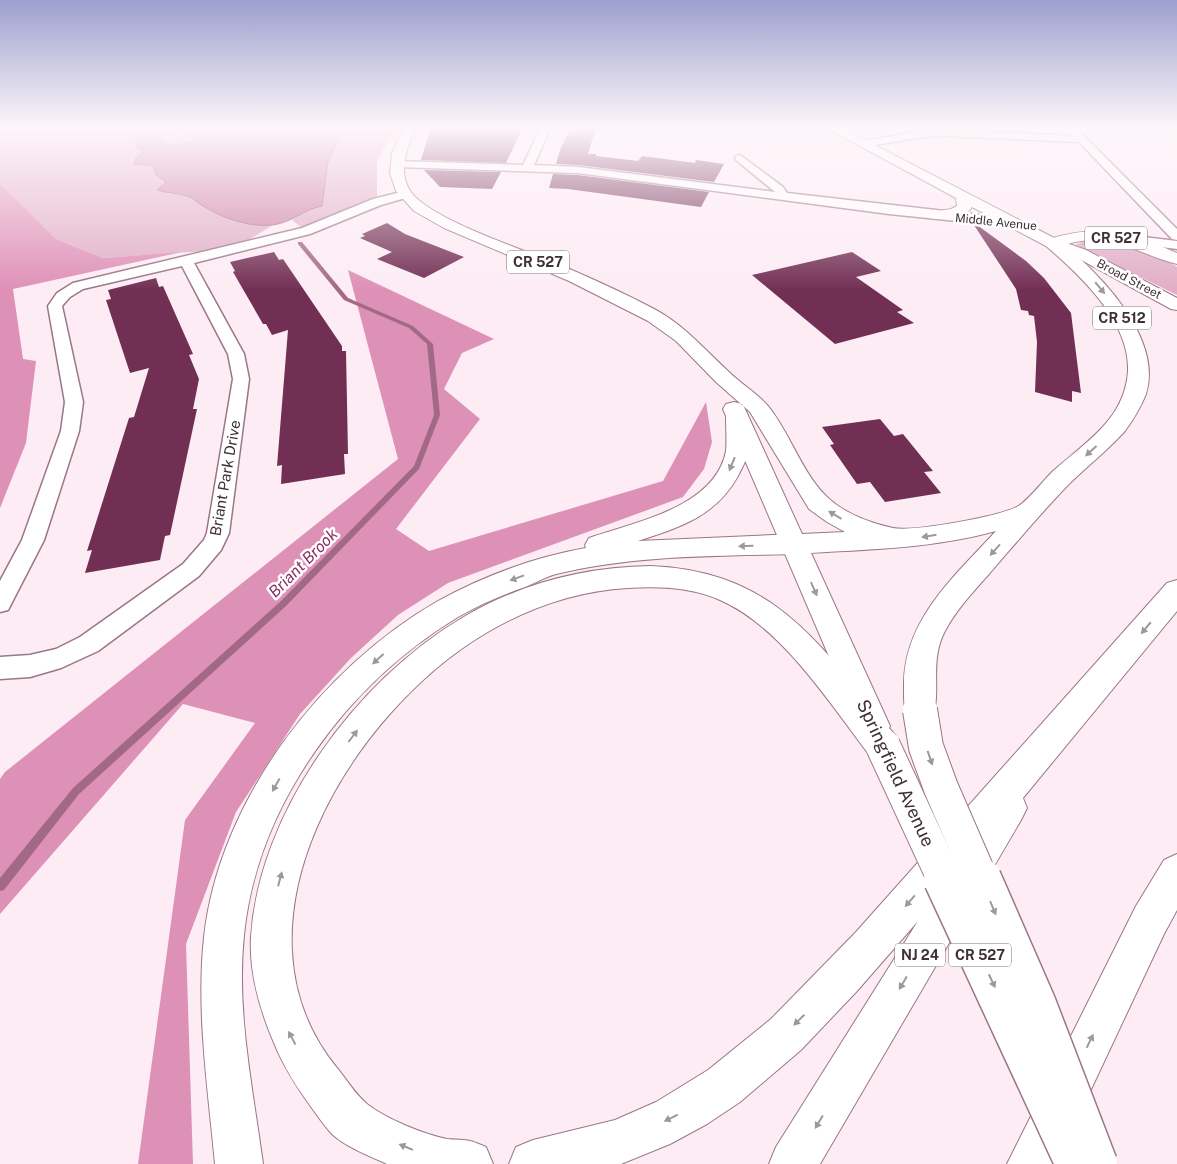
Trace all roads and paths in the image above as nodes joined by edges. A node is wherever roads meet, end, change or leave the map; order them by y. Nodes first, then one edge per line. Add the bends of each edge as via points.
1 (399, 181) edge
2 (670, 181) edge
3 (769, 181) edge
4 (935, 181) edge
5 (1123, 181) edge
6 (405, 195) junction
7 (961, 195) junction
8 (783, 196) junction
9 (937, 215) junction
10 (1016, 223) junction
11 (1108, 236) junction
12 (1177, 236) edge
13 (1052, 243) junction
14 (1177, 245) edge
15 (1177, 259) edge
16 (186, 261) junction
17 (1177, 305) edge
18 (724, 379) junction
19 (737, 416) junction
20 (1027, 513) junction
21 (896, 538) junction
22 (795, 544) junction
23 (555, 564) junction
24 (1177, 591) edge
25 (0, 603) edge
26 (0, 668) edge
27 (883, 746) junction
28 (1046, 746) junction
29 (1177, 873) edge
30 (239, 1164) edge
31 (469, 1164) edge
32 (533, 1164) edge
33 (793, 1164) edge
34 (1031, 1164) edge
35 (1077, 1164) edge
36 (1096, 1164) edge

1 - 6 main road
2 - 8 street, Middle Avenue
3 - 8 street
4 - 7 main road, Broad Street / CR 512
5 - 12 street
6 - 16 street via 378,202 306,231
6 - 18 main road, Springfield Avenue / CR 527 via 436,219 593,285 657,318 694,346
7 - 9 main road via 964,208
7 - 10 main road, Broad Street / CR 512
8 - 9 street, Middle Avenue
9 - 10 street, Middle Avenue
10 - 11 main road, Middle Avenue
10 - 13 main road, Broad Street / CR 512
11 - 13 main road, CR 527 via 1082,235
11 - 14 street, Middle Avenue
11 - 15 main road, CR 527
13 - 17 main road, Broad Street / CR 512 via 1080,253
13 -> 20 main road, Broad Street / CR 512 via 1083,268 1115,307 1130,334 1138,376 1125,416 1114,430
16 - 25 street via 78,286 57,301 55,306 74,415 33,540
16 - 26 street, Briant Park Drive via 236,354 242,379 218,533 208,552 192,570 89,644 60,658 30,666
18 - 19 main road, Springfield Avenue / CR 527
21 -> 18 main road, Springfield Avenue / CR 527 via 860,528 818,503 762,413 751,399
19 - 22 main road, Springfield Avenue / CR 527
19 -> 23 main road via 737,452 714,494 693,509 663,523 608,541
20 -> 21 main road via 966,530 924,538
20 -> 36 main road, bridge via 950,599 938,618 925,643 920,676 920,710 926,747 941,788 1035,1005
21 - 22 main road
22 -> 23 main road via 694,547
22 -> 27 main road, Springfield Avenue / CR 527
23 -> 30 main road via 460,603 438,614 397,643 322,716 264,805 238,870 224,935 222,996
24 -> 28 main road, NJ 24
31 -> 27 main road via 444,1162 387,1140 351,1120 316,1078 289,1033 275,984 271,937 278,884 295,830 343,749 369,715 402,681 430,655 467,630 504,608 538,594 599,580 678,577 714,586 774,618 799,642
27 -> 35 main road, Springfield Avenue / CR 527, bridge
28 -> 32 main road via 844,975 737,1076 690,1109 639,1134 585,1153
28 -> 33 main road, NJ 24
34 -> 29 main road via 1150,920

